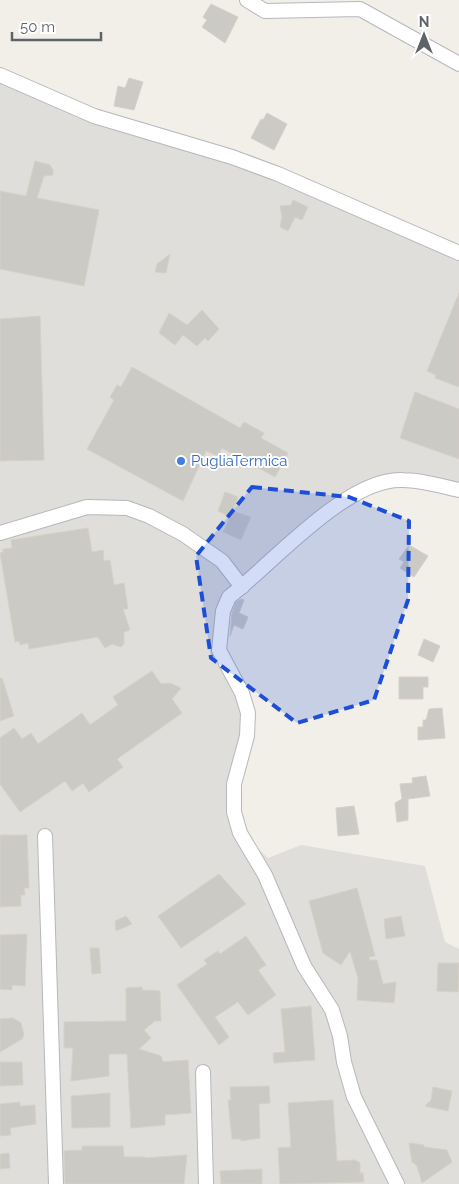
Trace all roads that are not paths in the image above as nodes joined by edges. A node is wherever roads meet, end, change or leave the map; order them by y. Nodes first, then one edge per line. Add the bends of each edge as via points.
1 (246, 0) edge
2 (459, 64) edge
3 (0, 74) edge
4 (459, 253) edge
5 (459, 490) edge
6 (0, 533) edge
7 (242, 587) junction
8 (45, 836) dead end
9 (203, 1072) dead end
10 (56, 1184) edge
11 (206, 1184) edge
12 (396, 1184) edge

1 - 2 street via 265,11 360,9
3 - 4 street via 94,116 278,174
5 - 7 street via 402,479 359,491 321,517
6 - 7 street via 87,507 127,508 183,534 222,562
7 - 12 street via 229,597 224,607 219,650 242,693 248,713 234,784 234,812 238,826 276,897 304,966 332,1010 354,1097
8 - 10 street
9 - 11 street

